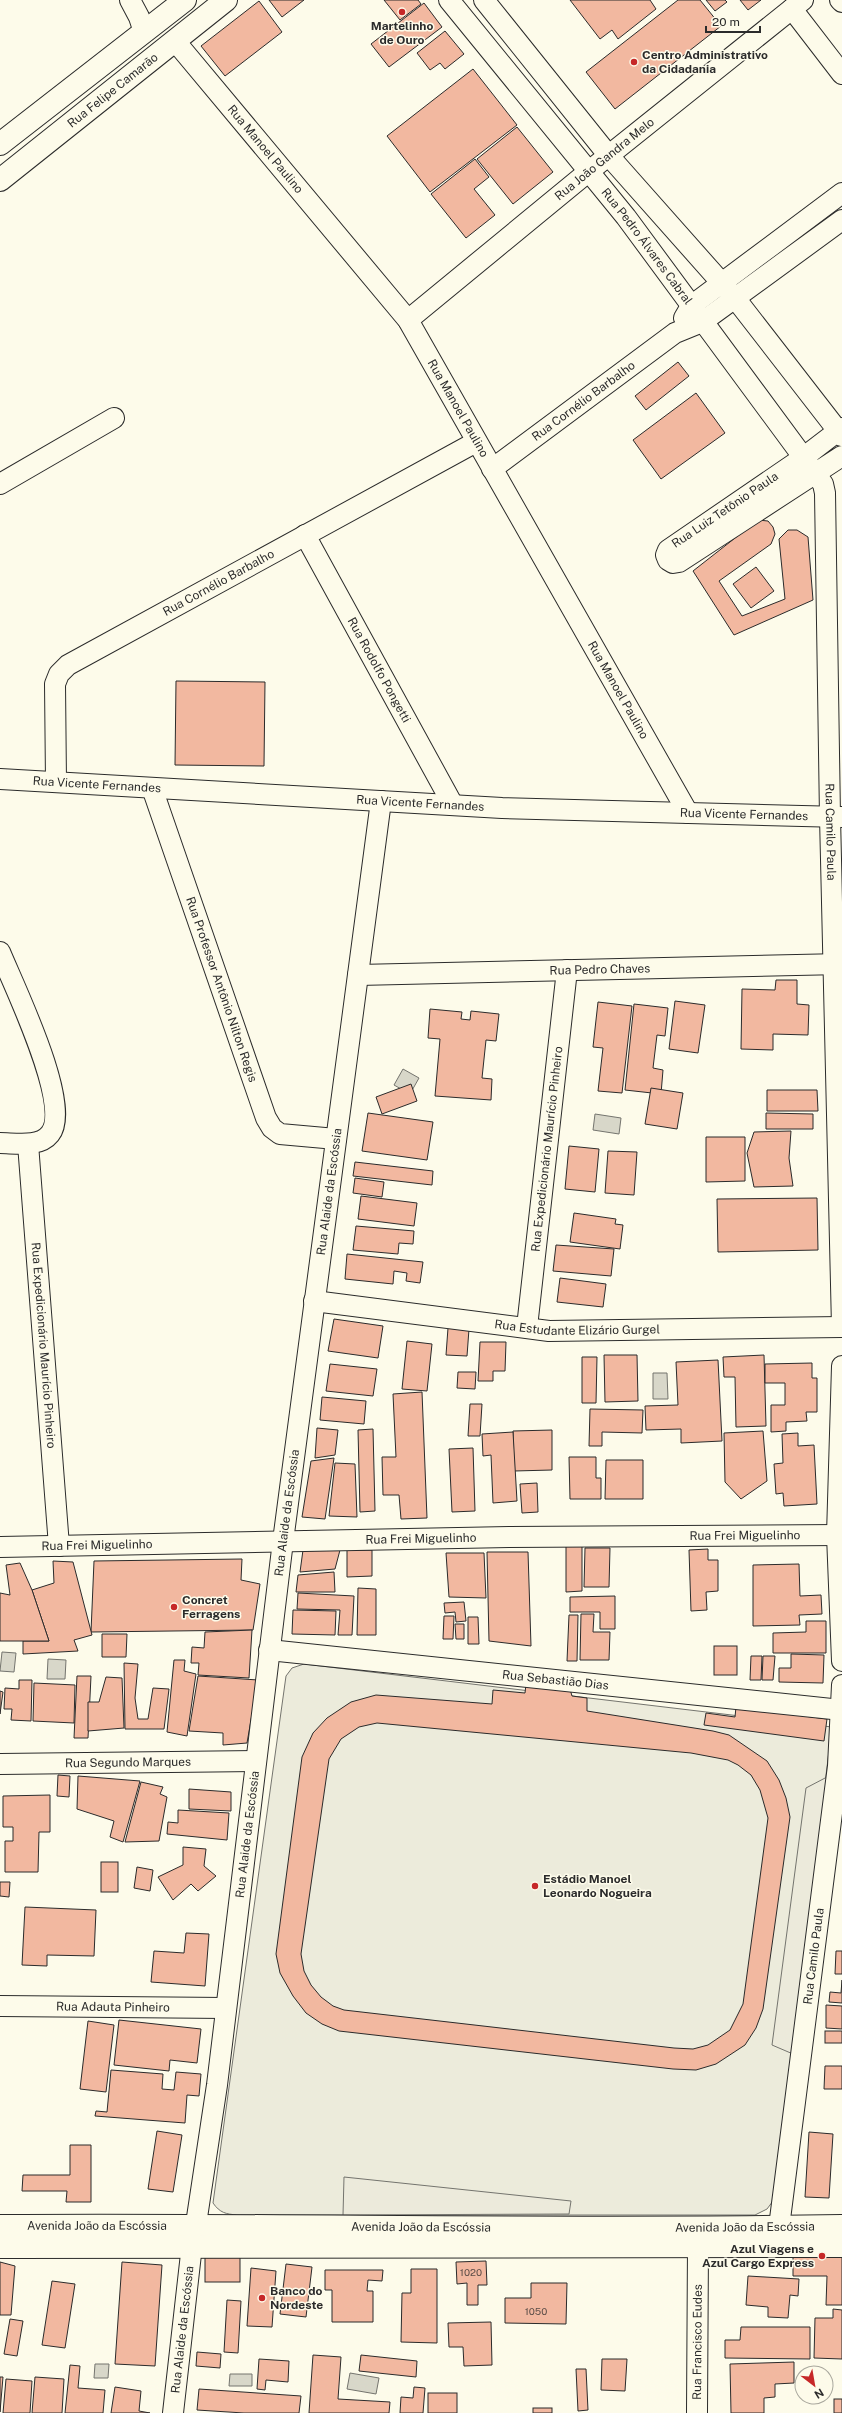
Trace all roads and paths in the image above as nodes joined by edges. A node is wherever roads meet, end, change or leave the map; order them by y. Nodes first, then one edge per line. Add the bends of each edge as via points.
1 (130, 0) edge
2 (185, 0) edge
3 (226, 0) edge
4 (449, 0) edge
5 (484, 0) edge
6 (797, 5) edge
7 (144, 32) junction
8 (175, 41) junction
9 (842, 74) edge
10 (0, 144) edge
11 (609, 156) junction
12 (588, 172) junction
13 (0, 180) edge
14 (842, 193) edge
15 (842, 220) edge
16 (722, 282) junction
17 (735, 298) junction
18 (697, 314) junction
19 (408, 320) junction
20 (114, 418) dead end
21 (841, 432) edge
22 (476, 442) junction
23 (804, 457) junction
24 (839, 463) edge
25 (492, 469) junction
26 (816, 473) junction
27 (0, 484) edge
28 (825, 505) joint
29 (305, 536) junction
30 (0, 779) edge
31 (56, 782) junction
32 (152, 788) junction
33 (381, 801) junction
34 (453, 805) junction
35 (688, 813) junction
36 (836, 817) edge
37 (0, 952) edge
38 (838, 964) edge
39 (567, 970) junction
40 (358, 975) junction
41 (336, 1139) junction
42 (0, 1143) edge
43 (28, 1144) junction
44 (314, 1301) junction
45 (527, 1327) junction
46 (842, 1327) edge
47 (842, 1366) edge
48 (839, 1535) edge
49 (283, 1541) junction
50 (58, 1546) junction
51 (0, 1547) edge
52 (270, 1650) junction
53 (842, 1661) edge
54 (842, 1685) edge
55 (842, 1710) edge
56 (256, 1761) junction
57 (0, 1764) edge
58 (0, 2006) edge
59 (226, 2008) junction
60 (0, 2226) edge
61 (842, 2226) edge
62 (779, 2227) junction
63 (194, 2235) junction
64 (698, 2246) junction
65 (842, 2246) edge
66 (0, 2247) edge
67 (173, 2413) edge
68 (698, 2413) edge

1 - 7 street
2 - 7 main road
3 - 8 main road, Rua Felipe Camarão
4 - 12 street, Rua Pedro Álvares Cabral
5 - 11 street
6 - 9 street
6 - 11 street, Rua João Gandra Melo
7 - 10 main road
8 - 13 main road, Rua Felipe Camarão
8 - 19 street, Rua Manoel Paulino
11 - 12 street, Rua João Gandra Melo
11 - 16 street
12 - 18 street, Rua Pedro Álvares Cabral via 626,217
12 - 19 street, Rua João Gandra Melo
14 - 16 street, Rua Cornélio Barbalho
15 - 17 street, Rua Cornélio Barbalho
16 - 17 street
16 - 18 street, Rua Cornélio Barbalho
17 - 18 street, Rua Cornélio Barbalho
17 - 21 street
18 - 23 street, Rua Pedro Álvares Cabral
18 - 25 street, Rua Cornélio Barbalho
19 - 22 street, Rua Manoel Paulino
20 - 27 street
21 - 23 street, Rua Luiz Tetônio Paula
22 - 25 street, Rua Manoel Paulino
22 - 29 street, Rua Cornélio Barbalho
23 - 24 street
23 - 26 street, Rua Pedro Álvares Cabral
23 - 26 street, Rua Luiz Tetônio Paula via 668,550 668,560 673,563 679,562
24 - 26 street, Rua Luiz Tetônio Paula
25 - 35 street, Rua Manoel Paulino
26 - 28 street, Rua Pedro Álvares Cabral via 823,484
28 - 36 street, Rua Camilo Paula
29 - 31 street, Rua Cornélio Barbalho via 68,665 54,684
29 - 34 street, Rua Rodolfo Pongetti
30 - 31 street, Rua Vicente Fernandes
31 - 32 street, Rua Vicente Fernandes
32 - 33 street, Rua Vicente Fernandes
32 - 41 street, Rua Professor Antônio Nilton Regis via 266,1118 272,1128 280,1134
33 - 34 street, Rua Vicente Fernandes
33 - 40 street, Rua Alaide da Escóssia
34 - 35 street, Rua Vicente Fernandes
35 - 36 street, Rua Vicente Fernandes
36 - 38 street, Rua Camilo Paula
37 - 43 street via 50,1076 53,1129 44,1139
38 - 39 street, Rua Pedro Chaves
38 - 46 street, Rua Camilo Paula
39 - 40 street, Rua Pedro Chaves
39 - 45 street, Rua Expedicionário Maurício Pinheiro
40 - 41 street, Rua Alaide da Escóssia
41 - 44 street, Rua Alaide da Escóssia
42 - 43 street
43 - 50 street, Rua Expedicionário Maurício Pinheiro
44 - 45 street, Rua Estudante Elizário Gurgel
44 - 49 street, Rua Alaide da Escóssia
45 - 46 street, Rua Estudante Elizário Gurgel via 549,1331
47 - 48 street
48 - 49 street, Rua Frei Miguelinho
48 - 53 street
49 - 50 street, Rua Frei Miguelinho
49 - 52 street, Rua Alaide da Escóssia
50 - 51 street, Rua Frei Miguelinho
52 - 55 street, Rua Sebastião Dias
52 - 56 street, Rua Alaide da Escóssia
54 - 55 street, Rua Camilo Paula
55 - 62 street, Rua Camilo Paula via 838,1766
56 - 57 street, Rua Segundo Marques
56 - 59 street, Rua Alaide da Escóssia
58 - 59 street, Rua Adauta Pinheiro
59 - 63 street, Rua Alaide da Escóssia
60 - 63 main road, Avenida João da Escóssia
61 - 62 main road, Avenida João da Escóssia
62 - 63 main road, Avenida João da Escóssia
63 - 64 main road, Avenida João da Escóssia
63 - 66 main road, Avenida João da Escóssia
63 - 67 street, Rua Alaide da Escóssia
64 - 65 main road, Avenida João da Escóssia
64 - 68 street, Rua Francisco Eudes

